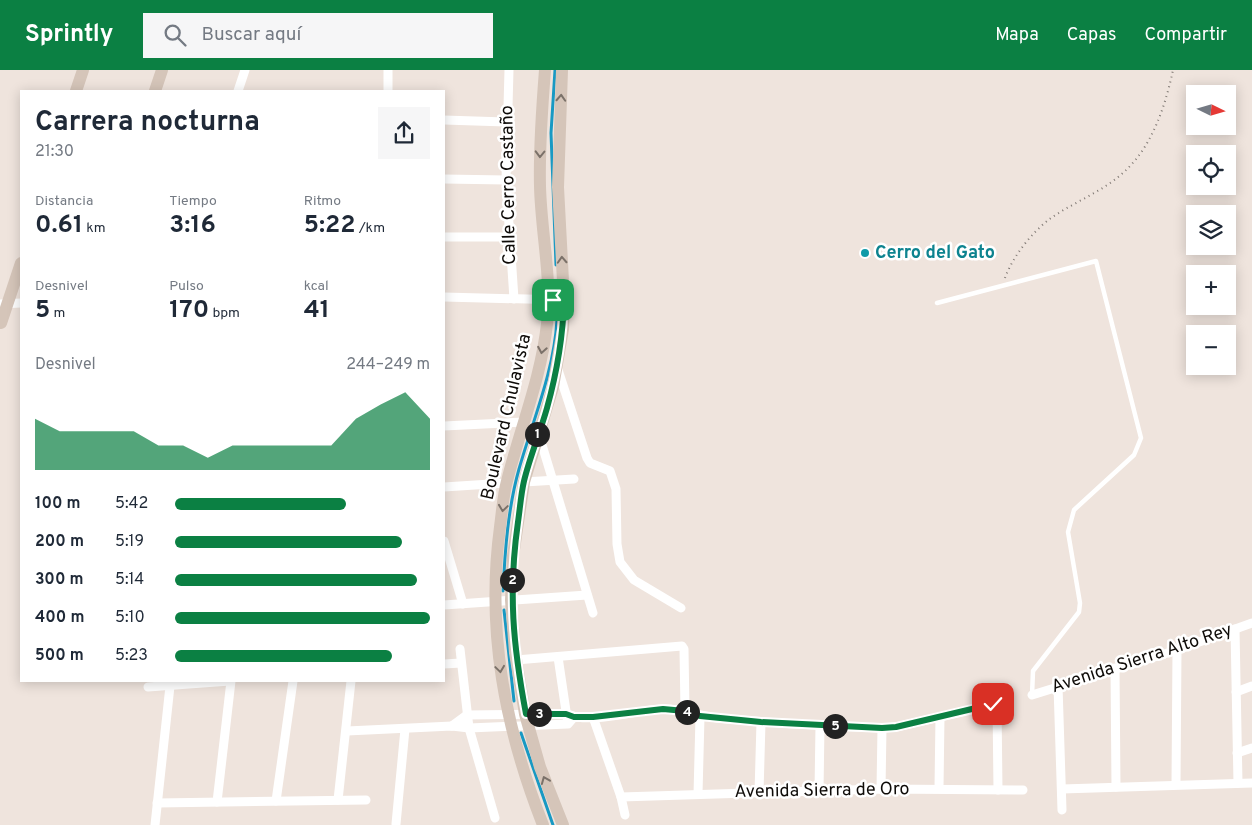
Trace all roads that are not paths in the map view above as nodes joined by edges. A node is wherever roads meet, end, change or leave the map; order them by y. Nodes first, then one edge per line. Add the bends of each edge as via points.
1 (83, 70) edge
2 (162, 70) edge
3 (245, 70) edge
4 (388, 70) edge
5 (509, 70) edge
6 (545, 70) edge
7 (562, 70) edge
8 (76, 90) edge
9 (155, 90) edge
10 (238, 90) edge
11 (388, 90) edge
12 (445, 120) edge
13 (506, 122) junction
14 (445, 179) edge
15 (506, 180) junction
16 (445, 237) edge
17 (508, 237) junction
18 (20, 265) edge
19 (445, 297) edge
20 (514, 299) junction
21 (549, 300) junction
22 (564, 300) junction
23 (20, 303) edge
24 (936, 303) dead end
25 (4, 304) edge
26 (2, 323) dead end
27 (557, 367) junction
28 (524, 422) junction
29 (445, 426) edge
30 (538, 433) junction
31 (574, 478) dead end
32 (553, 480) junction
33 (524, 482) junction
34 (506, 483) junction
35 (445, 487) edge
36 (445, 544) edge
37 (587, 595) junction
38 (511, 600) junction
39 (494, 602) junction
40 (462, 604) junction
41 (445, 605) edge
42 (681, 608) dead end
43 (593, 614) dead end
44 (1252, 623) edge
45 (1234, 629) junction
46 (460, 649) dead end
47 (1176, 650) junction
48 (558, 657) junction
49 (516, 660) junction
50 (461, 663) junction
51 (445, 664) edge
52 (1115, 668) junction
53 (218, 682) edge
54 (230, 682) edge
55 (293, 682) edge
56 (351, 682) edge
57 (170, 686) junction
58 (1058, 686) junction
59 (1252, 686) edge
60 (148, 687) dead end
61 (1236, 692) junction
62 (1032, 694) joint
63 (685, 711) junction
64 (467, 715) junction
65 (700, 716) junction
66 (593, 717) junction
67 (940, 717) junction
68 (570, 719) junction
69 (509, 720) junction
70 (527, 720) junction
71 (761, 722) junction
72 (452, 726) junction
73 (820, 726) junction
74 (469, 728) junction
75 (882, 728) junction
76 (405, 729) junction
77 (347, 731) junction
78 (1252, 748) edge
79 (1237, 753) junction
80 (1238, 783) junction
81 (1252, 783) edge
82 (1176, 784) junction
83 (1116, 787) junction
84 (939, 788) junction
85 (881, 789) junction
86 (1062, 789) junction
87 (998, 790) junction
88 (1023, 790) dead end
89 (819, 791) junction
90 (759, 793) junction
91 (698, 794) junction
92 (621, 797) junction
93 (338, 800) junction
94 (366, 800) dead end
95 (276, 801) junction
96 (217, 802) junction
97 (157, 803) junction
98 (1062, 810) dead end
99 (625, 815) dead end
100 (495, 818) dead end
101 (396, 824) edge
102 (155, 825) edge
103 (543, 825) edge
104 (563, 825) edge

1 - 8 street
2 - 9 street
3 - 10 street
4 - 11 street
5 - 13 street, Calle Cerro Castaño
6 -> 21 street, Boulevard Chulavista via 540,186
22 -> 7 street, Boulevard Chulavista via 558,187
12 - 13 street
13 - 15 street, Calle Cerro Castaño
14 - 15 street
15 - 17 street, Calle Cerro Castaño
16 - 17 street
17 - 20 street, Calle Cerro Castaño
18 - 25 street
19 - 20 street
20 - 21 street
21 - 22 street
21 -> 28 street, Boulevard Chulavista via 536,384
22 - 27 street, Boulevard Chulavista
23 - 25 street
24 - 62 lane via 1096,261 1141,438 1134,455 1074,510 1068,532 1079,612 1033,671
25 - 26 street
27 - 30 street, Boulevard Chulavista
27 - 42 street via 586,458 610,471 616,489 620,562 634,580
28 - 29 street
28 - 34 street, Boulevard Chulavista
30 - 32 street
30 - 33 street, Boulevard Chulavista
31 - 32 street
32 - 33 street
32 - 37 street
33 - 38 street, Boulevard Chulavista via 513,556
34 - 35 street
34 -> 39 street, Boulevard Chulavista via 496,556
36 - 40 street
37 - 38 street
37 - 43 street
38 - 39 street
38 - 49 street, Boulevard Chulavista
39 - 40 street
39 -> 69 street, Boulevard Chulavista via 498,655
40 - 41 street
44 - 45 street, Avenida Sierra Alto Rey
45 - 47 street, Avenida Sierra Alto Rey
45 - 61 street
46 - 50 street
47 - 52 street, Avenida Sierra Alto Rey
47 - 82 street
48 - 49 street
48 - 63 street via 682,646
48 - 68 street
49 - 70 street, Boulevard Chulavista
50 - 51 street
50 - 64 street
52 - 58 street, Avenida Sierra Alto Rey
52 - 83 street
53 - 57 street
54 - 96 street
55 - 95 street
56 - 77 street
57 - 60 street
57 - 97 street
58 - 62 street, Avenida Sierra Alto Rey
58 - 86 street
59 - 61 street
61 - 79 street
63 - 65 street
63 - 66 street via 663,709
64 - 69 street
64 - 72 street
64 - 74 street
65 - 71 street
65 - 91 street
66 - 68 street
66 - 92 street
67 - 75 street
67 - 84 street
67 - 87 street via 997,704
68 - 70 street
69 - 70 street
69 - 74 street
69 - 103 street, Boulevard Chulavista via 528,788
104 -> 70 street, Boulevard Chulavista via 540,767
71 - 73 street
71 - 90 street
72 - 74 street
72 - 76 street
73 - 75 street
73 - 89 street
74 - 100 street
75 - 85 street
76 - 77 street
76 - 101 street
77 - 93 street
78 - 79 street
79 - 80 street
80 - 81 street
80 - 82 street
82 - 83 street
83 - 86 street
84 - 85 street, Avenida Sierra de Oro
84 - 87 street, Avenida Sierra de Oro
85 - 89 street, Avenida Sierra de Oro
86 - 98 street
87 - 88 street, Avenida Sierra de Oro
89 - 90 street, Avenida Sierra de Oro
90 - 91 street, Avenida Sierra de Oro
91 - 92 street, Avenida Sierra de Oro
92 - 99 street
93 - 94 street
93 - 95 street
95 - 96 street
96 - 97 street
97 - 102 street

